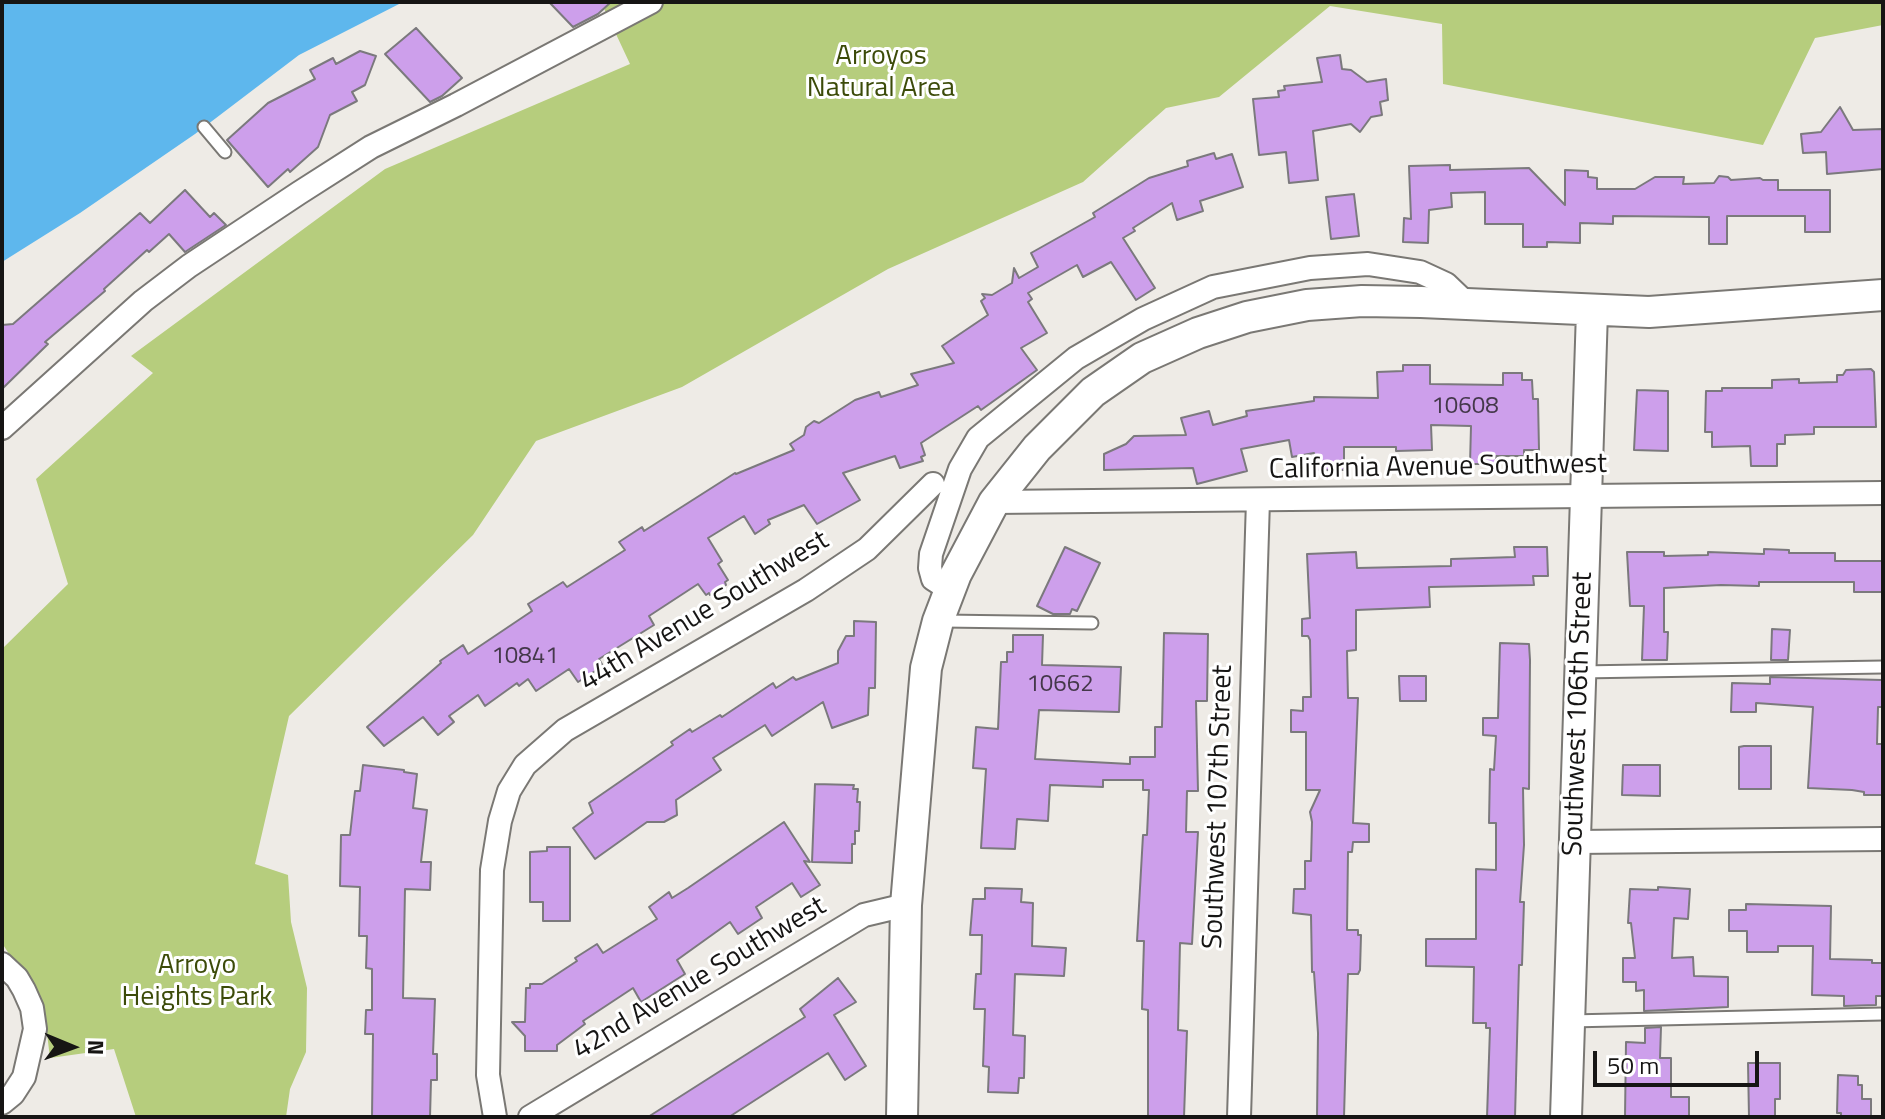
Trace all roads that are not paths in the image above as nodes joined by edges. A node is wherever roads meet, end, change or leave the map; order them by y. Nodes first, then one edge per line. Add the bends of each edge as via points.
1 (651, 2) edge
2 (204, 127) dead end
3 (225, 152) dead end
4 (1883, 295) edge
5 (1468, 305) junction
6 (1592, 311) junction
7 (2, 428) edge
8 (933, 484) dead end
9 (1883, 493) edge
10 (1585, 496) junction
11 (1258, 500) junction
12 (994, 502) junction
13 (950, 590) junction
14 (938, 621) junction
15 (1092, 623) dead end
16 (1883, 667) edge
17 (1580, 672) junction
18 (1883, 839) edge
19 (1575, 842) junction
20 (906, 905) junction
21 (2, 964) edge
22 (1883, 1014) edge
23 (1569, 1021) junction
24 (2, 1103) edge
25 (495, 1117) edge
26 (530, 1117) edge
27 (902, 1117) edge
28 (1239, 1117) edge
29 (1566, 1117) edge

1 - 7 street via 371,147 299,193 143,301
2 - 3 lane
4 - 6 street via 1649,312
5 - 6 street
5 - 12 street via 1307,305 1198,333 1142,358 1093,392 1037,448
5 - 13 street via 1446,284 1420,272 1368,264 1310,268 1213,287 1143,319 1076,358 978,438 960,469 931,554 933,579
6 - 10 street, Southwest 106th Street
8 - 25 street, 44th Avenue Southwest via 867,549 565,730 525,765 509,791 500,821 490,894 488,1075
9 - 10 street, California Avenue Southwest
10 - 11 street, California Avenue Southwest
10 - 17 street, Southwest 106th Street
11 - 12 street, California Avenue Southwest
11 - 28 street, Southwest 107th Street
12 - 13 street
13 - 14 street
14 - 15 lane
14 - 20 street via 926,668
16 - 17 lane
17 - 19 street, Southwest 106th Street
18 - 19 street
19 - 23 street, Southwest 106th Street
20 - 26 street, 42nd Avenue Southwest via 864,915
20 - 27 street
21 - 24 street via 24,990 35,1029 24,1077
22 - 23 lane
23 - 29 street, Southwest 106th Street

